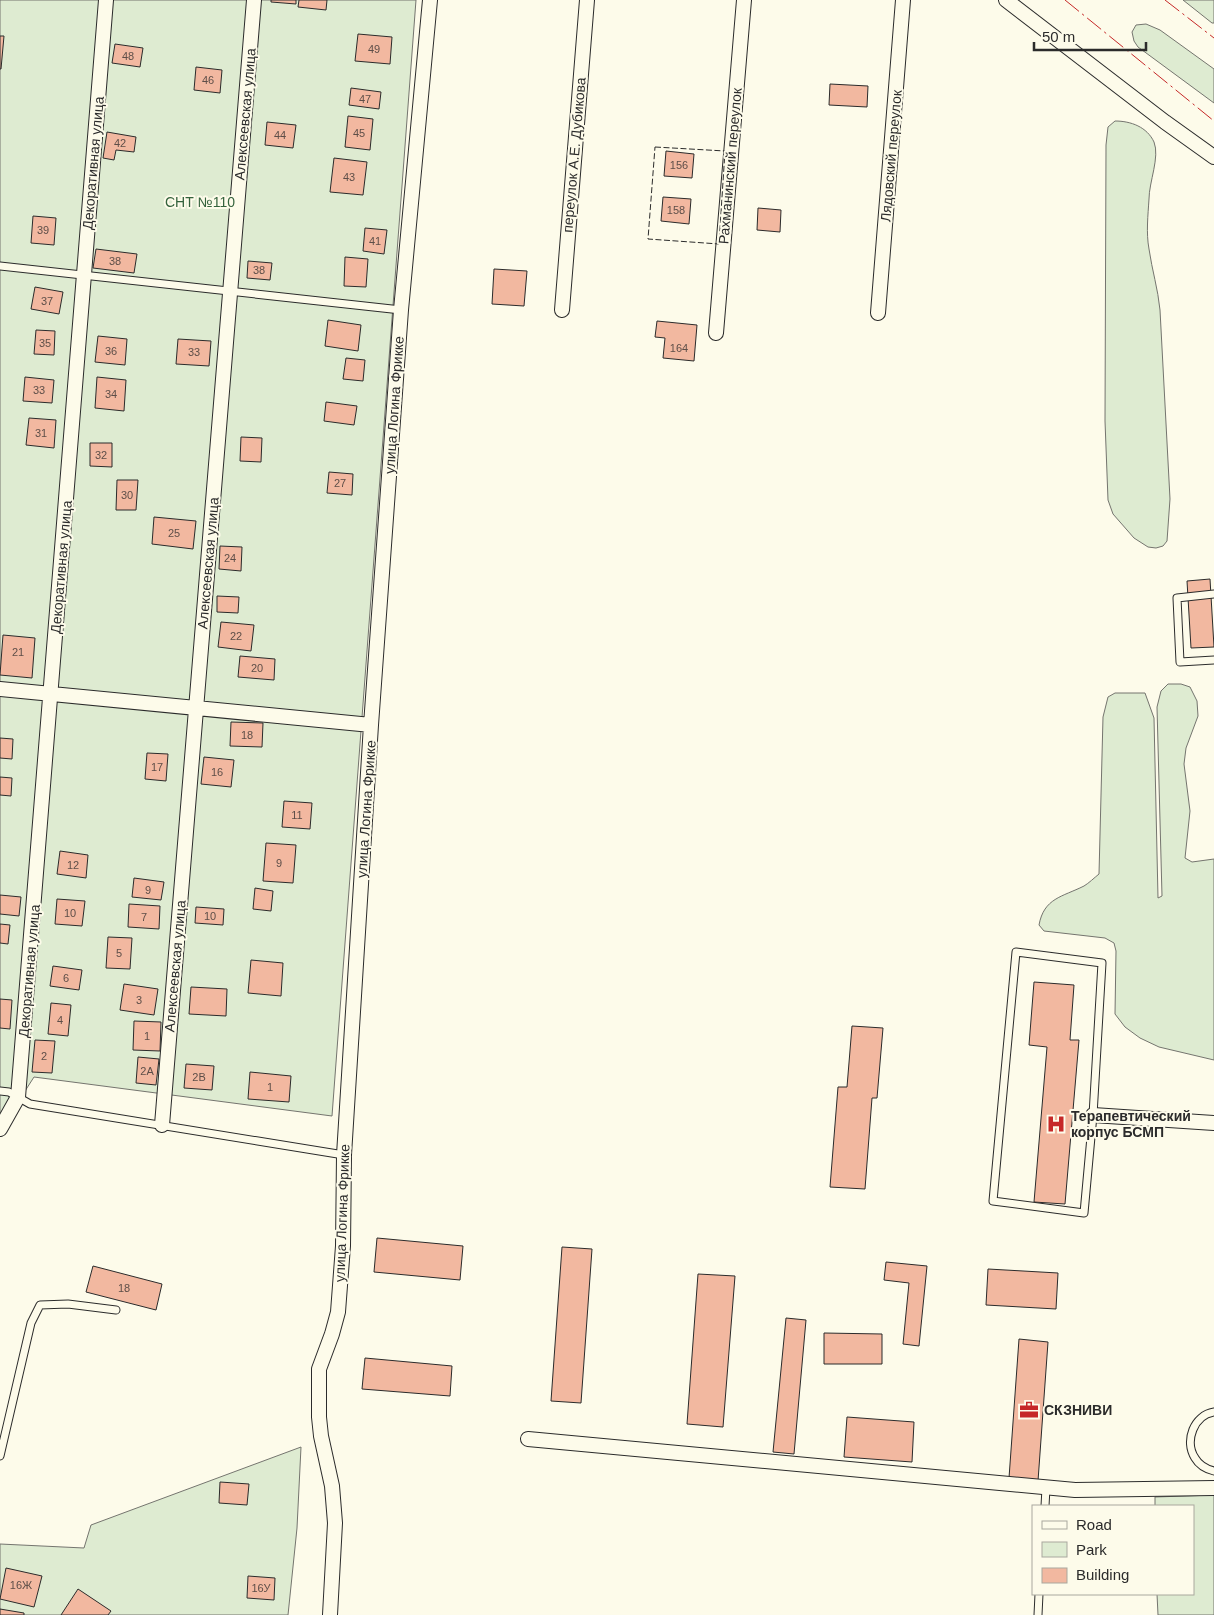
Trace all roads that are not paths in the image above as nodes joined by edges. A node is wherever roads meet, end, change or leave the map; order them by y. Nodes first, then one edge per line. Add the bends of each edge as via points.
1 (106, 0) edge
2 (254, 0) edge
3 (430, 0) edge
4 (587, 0) edge
5 (744, 0) edge
6 (903, 0) edge
7 (1006, 0) edge
8 (1214, 157) edge
9 (0, 266) edge
10 (84, 275) junction
11 (230, 291) junction
12 (401, 310) junction
13 (562, 310) dead end
14 (878, 313) dead end
15 (716, 333) dead end
16 (1214, 594) edge
17 (1214, 660) edge
18 (0, 689) edge
19 (51, 694) junction
20 (196, 708) junction
21 (371, 726) junction
22 (0, 1091) edge
23 (18, 1098) junction
24 (1093, 1115) junction
25 (1214, 1123) edge
26 (162, 1125) junction
27 (0, 1130) edge
28 (344, 1155) junction
29 (116, 1310) dead end
30 (1214, 1412) edge
31 (528, 1439) dead end
32 (0, 1456) edge
33 (1214, 1471) edge
34 (1046, 1488) junction
35 (1214, 1488) edge
36 (1045, 1505) edge
37 (1040, 1595) edge
38 (330, 1615) edge
39 (1038, 1615) edge

1 - 10 street, Декоративная улица
2 - 11 street, Алексеевская улица
3 - 12 street, улица Логина Фрикке
4 - 13 street, переулок А.Е. Дубикова
5 - 15 street, Рахманинский переулок
6 - 14 street, Лядовский переулок
7 - 8 street
9 - 10 lane
10 - 11 lane
10 - 19 street, Декоративная улица
11 - 12 lane
11 - 20 street, Алексеевская улица
12 - 21 street, улица Логина Фрикке
16 - 17 lane via 1177,598 1180,662
18 - 19 street
19 - 20 street
19 - 23 street, Декоративная улица
20 - 21 street
20 - 26 street, Алексеевская улица
21 - 28 street, улица Логина Фрикке
22 - 23 lane
23 - 26 lane via 30,1104
23 - 27 street, Декоративная улица
24 - 24 lane via 1102,963 1016,952 993,1201 1084,1213
24 - 25 street
26 - 28 lane
28 - 38 street, улица Логина Фрикке via 338,1312 319,1369 320,1427 332,1486 335,1523
29 - 32 lane via 68,1304 40,1305 31,1323
30 - 33 lane via 1198,1419 1192,1431 1194,1457
31 - 34 street
34 - 35 street via 1110,1491
34 - 36 lane
37 - 39 lane

